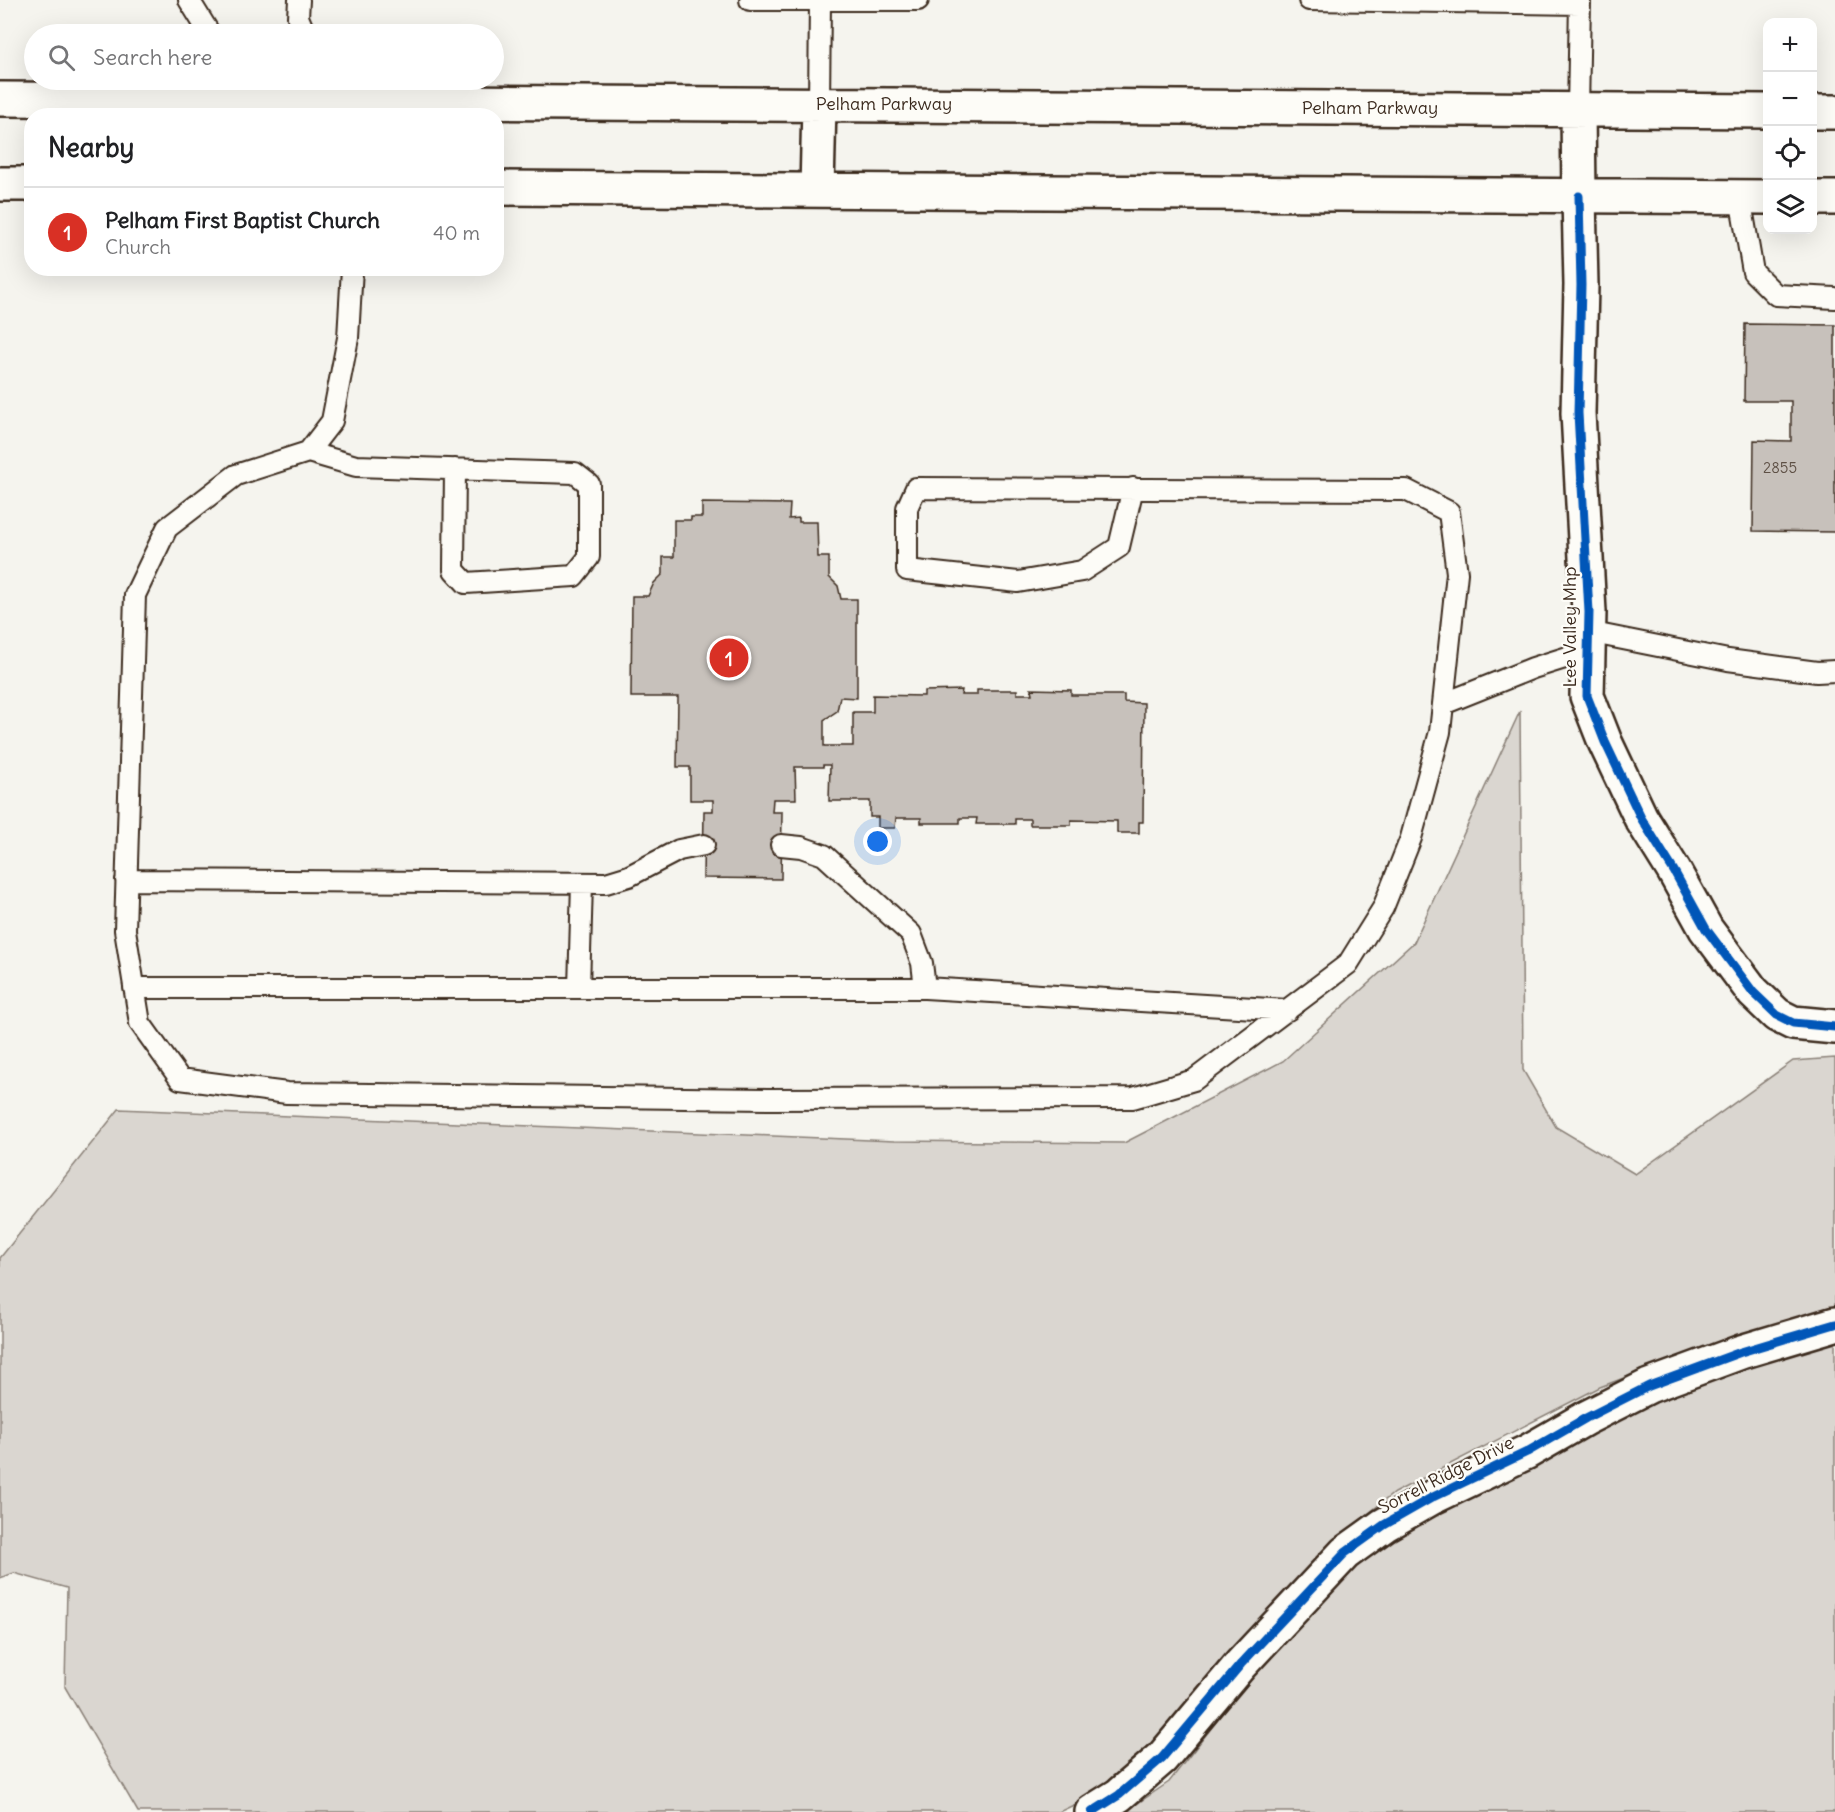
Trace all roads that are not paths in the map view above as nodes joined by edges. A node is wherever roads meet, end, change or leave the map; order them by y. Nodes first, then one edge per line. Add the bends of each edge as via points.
1 (189, 0) edge
2 (299, 0) edge
3 (750, 0) edge
4 (918, 0) edge
5 (1309, 0) edge
6 (820, 1) edge
7 (1580, 2) edge
8 (204, 24) edge
9 (301, 24) edge
10 (219, 90) edge
11 (330, 98) edge
12 (0, 99) edge
13 (819, 104) junction
14 (1578, 110) junction
15 (1763, 111) edge
16 (1817, 112) edge
17 (1835, 112) edge
18 (0, 184) edge
19 (24, 184) edge
20 (504, 188) edge
21 (817, 190) junction
22 (1579, 196) junction
23 (1754, 197) edge
24 (1817, 198) edge
25 (1835, 198) edge
26 (352, 276) edge
27 (1835, 298) edge
28 (308, 452) junction
29 (455, 469) junction
30 (1133, 488) junction
31 (1588, 641) junction
32 (1835, 671) edge
33 (1443, 704) junction
34 (781, 844) dead end
35 (704, 845) dead end
36 (126, 879) junction
37 (582, 883) junction
38 (925, 987) junction
39 (134, 988) junction
40 (579, 988) junction
41 (1288, 1010) junction
42 (1835, 1027) edge
43 (1835, 1324) edge
44 (1092, 1812) edge

1 - 8 lane
2 - 9 lane
3 - 6 lane
4 - 6 lane
5 - 7 lane
6 - 13 lane
7 - 14 lane
10 - 11 main road, Pelham Parkway
10 - 12 main road, Pelham Parkway
11 - 13 main road, Pelham Parkway
13 - 14 main road, Pelham Parkway
13 - 21 main road
14 - 15 main road, Pelham Parkway
14 - 22 main road, Lee Valley Mhp
16 - 17 main road
18 - 19 main road
20 - 21 main road
21 - 22 main road
22 - 23 main road
22 - 31 main road, Lee Valley Mhp via 1578,413
23 - 27 lane via 1753,272 1776,295
24 - 25 main road
26 - 28 lane via 348,338 332,421
28 - 29 lane via 356,466
28 - 36 lane via 237,475 167,528 135,594
29 - 29 lane via 575,473 589,484 589,557 574,576 466,584 454,570
30 - 30 lane via 916,488 907,508 907,570 1018,582 1082,571 1119,547
30 - 33 lane via 1406,490 1449,512 1457,573
31 - 32 lane via 1817,672
31 - 33 lane
31 - 42 main road, Lee Valley Mhp via 1587,696 1605,742 1641,818 1706,929 1753,992 1777,1015 1793,1023
33 - 41 lane via 1440,732 1411,838 1383,908 1348,964
34 - 38 lane via 824,855 911,934 922,963
35 - 37 lane via 679,850 629,876 606,883
36 - 37 lane
36 - 39 lane via 125,930
37 - 40 lane
38 - 40 lane
38 - 41 lane
39 - 40 lane
39 - 41 lane via 140,1023 180,1080 287,1093 767,1099 1133,1098 1194,1080
43 - 44 main road, Sorrell Ridge Drive via 1741,1352 1649,1386 1384,1525 1345,1553 1241,1664 1162,1758 1119,1795

